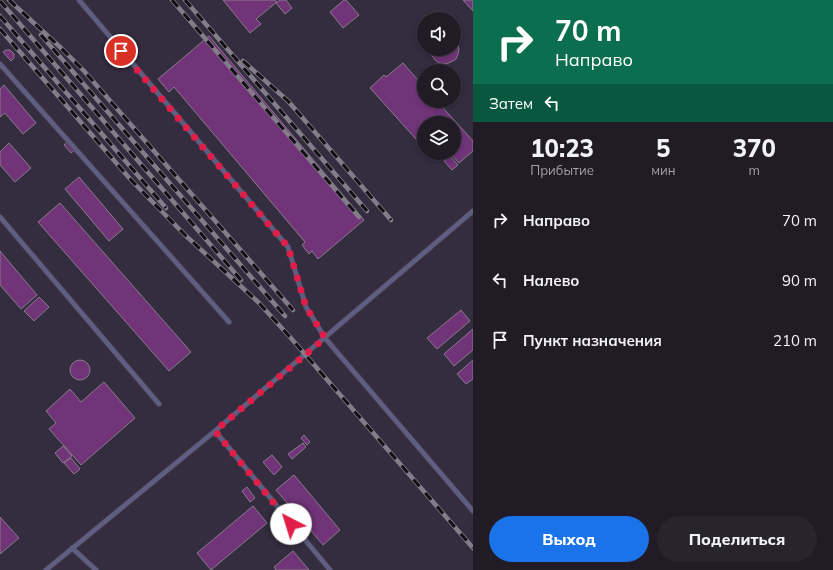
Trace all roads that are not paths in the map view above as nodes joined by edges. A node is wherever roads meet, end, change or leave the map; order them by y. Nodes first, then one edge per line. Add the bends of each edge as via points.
1 (79, 0) edge
2 (0, 64) edge
3 (473, 211) edge
4 (0, 217) edge
5 (229, 322) dead end
6 (325, 338) junction
7 (159, 404) dead end
8 (215, 431) junction
9 (473, 511) edge
10 (72, 548) junction
11 (46, 570) edge
12 (96, 570) edge
13 (330, 570) edge

1 - 6 lane via 288,247 306,307
2 - 5 lane
3 - 6 lane
4 - 7 lane
6 - 8 lane
6 - 9 lane
8 - 10 lane
8 - 13 lane
10 - 11 lane
10 - 12 lane

